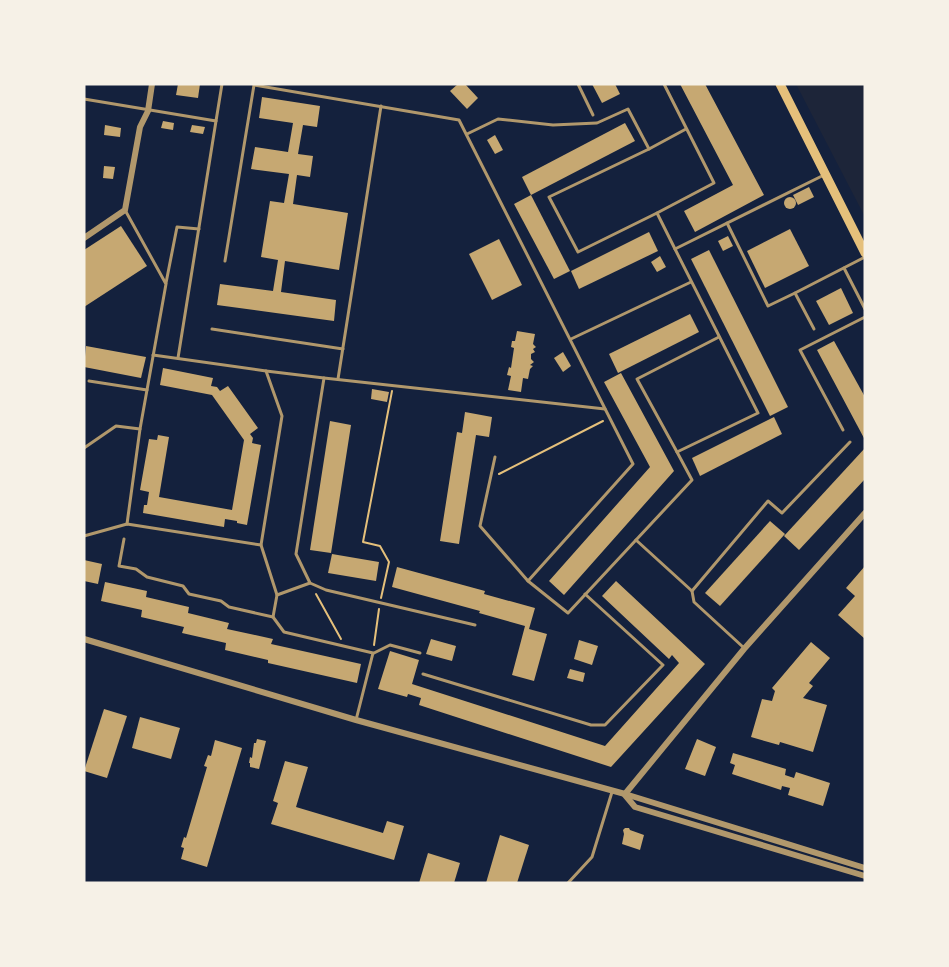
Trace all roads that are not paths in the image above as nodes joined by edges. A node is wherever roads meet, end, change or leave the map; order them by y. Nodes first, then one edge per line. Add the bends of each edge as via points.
1 (152, 84) edge
2 (222, 84) edge
3 (578, 84) edge
4 (664, 84) edge
5 (780, 84) edge
6 (84, 99) edge
7 (381, 106) junction
8 (148, 111) junction
9 (593, 115) dead end
10 (216, 122) junction
11 (686, 129) junction
12 (467, 134) junction
13 (649, 149) junction
14 (825, 175) junction
15 (125, 210) junction
16 (657, 213) junction
17 (727, 223) junction
18 (199, 230) junction
19 (84, 238) edge
20 (675, 249) junction
21 (865, 255) edge
22 (225, 261) dead end
23 (844, 268) junction
24 (691, 282) junction
25 (166, 284) junction
26 (795, 293) junction
27 (865, 309) edge
28 (865, 317) edge
29 (212, 329) dead end
30 (814, 329) dead end
31 (719, 338) junction
32 (570, 339) junction
33 (343, 349) junction
34 (153, 355) junction
35 (178, 358) junction
36 (266, 371) junction
37 (324, 378) junction
38 (338, 379) junction
39 (89, 381) dead end
40 (147, 390) junction
41 (605, 409) junction
42 (140, 429) junction
43 (843, 430) dead end
44 (850, 442) dead end
45 (84, 448) edge
46 (677, 452) junction
47 (495, 458) dead end
48 (865, 513) edge
49 (127, 524) junction
50 (84, 536) edge
51 (124, 539) dead end
52 (636, 540) junction
53 (261, 545) junction
54 (528, 581) junction
55 (310, 583) junction
56 (692, 591) junction
57 (585, 594) junction
58 (277, 595) junction
59 (273, 617) junction
60 (475, 625) dead end
61 (84, 639) edge
62 (744, 649) junction
63 (373, 653) junction
64 (420, 654) dead end
65 (423, 674) dead end
66 (356, 720) junction
67 (612, 792) junction
68 (625, 794) junction
69 (865, 868) edge
70 (865, 876) edge
71 (568, 883) edge

1 - 8 street
2 - 10 lane
3 - 9 lane
4 - 11 lane
5 - 14 main road
6 - 8 lane
7 - 12 lane via 459,120
7 - 22 lane via 254,85
7 - 33 lane
8 - 10 lane
8 - 15 street via 140,127
10 - 18 lane
11 - 13 lane
11 - 16 lane via 714,183
12 - 13 lane via 498,119 553,125 597,123 628,109
12 - 32 lane
13 - 16 lane via 549,197 578,252
14 - 17 lane
14 - 21 main road
15 - 19 street
15 - 25 lane
16 - 20 lane
17 - 20 lane
17 - 26 lane via 768,306
18 - 25 lane via 177,227
18 - 35 lane
20 - 24 lane
21 - 23 lane
23 - 26 lane
23 - 27 lane
24 - 31 lane
24 - 32 lane
25 - 34 lane
26 - 30 lane
28 - 43 lane via 800,350
29 - 33 lane
31 - 46 lane via 758,413
31 - 46 lane via 637,379
32 - 41 lane
33 - 38 lane
34 - 35 lane
34 - 40 lane
35 - 36 lane
36 - 37 lane
36 - 53 lane via 282,416
37 - 38 lane
37 - 55 lane via 296,554
38 - 41 lane
39 - 40 lane
40 - 42 lane
41 - 54 lane via 633,464
42 - 45 lane via 116,426
42 - 49 lane
44 - 56 lane via 782,513 768,501
46 - 52 lane via 692,480
47 - 54 lane via 480,526
48 - 62 street
49 - 50 lane
49 - 53 lane
51 - 59 lane via 119,566 183,586 189,594 221,602 229,608
52 - 56 lane
52 - 57 lane
53 - 58 lane
54 - 57 lane via 568,613
55 - 58 lane
55 - 60 lane
56 - 62 lane via 694,602
57 - 65 lane via 663,665 605,725 591,725
58 - 59 lane
59 - 63 lane via 284,632
61 - 66 street
62 - 68 street
63 - 64 lane via 390,645
63 - 66 lane
66 - 67 street
67 - 68 street
67 - 71 lane via 592,857
68 - 69 street
68 - 70 street via 635,807

